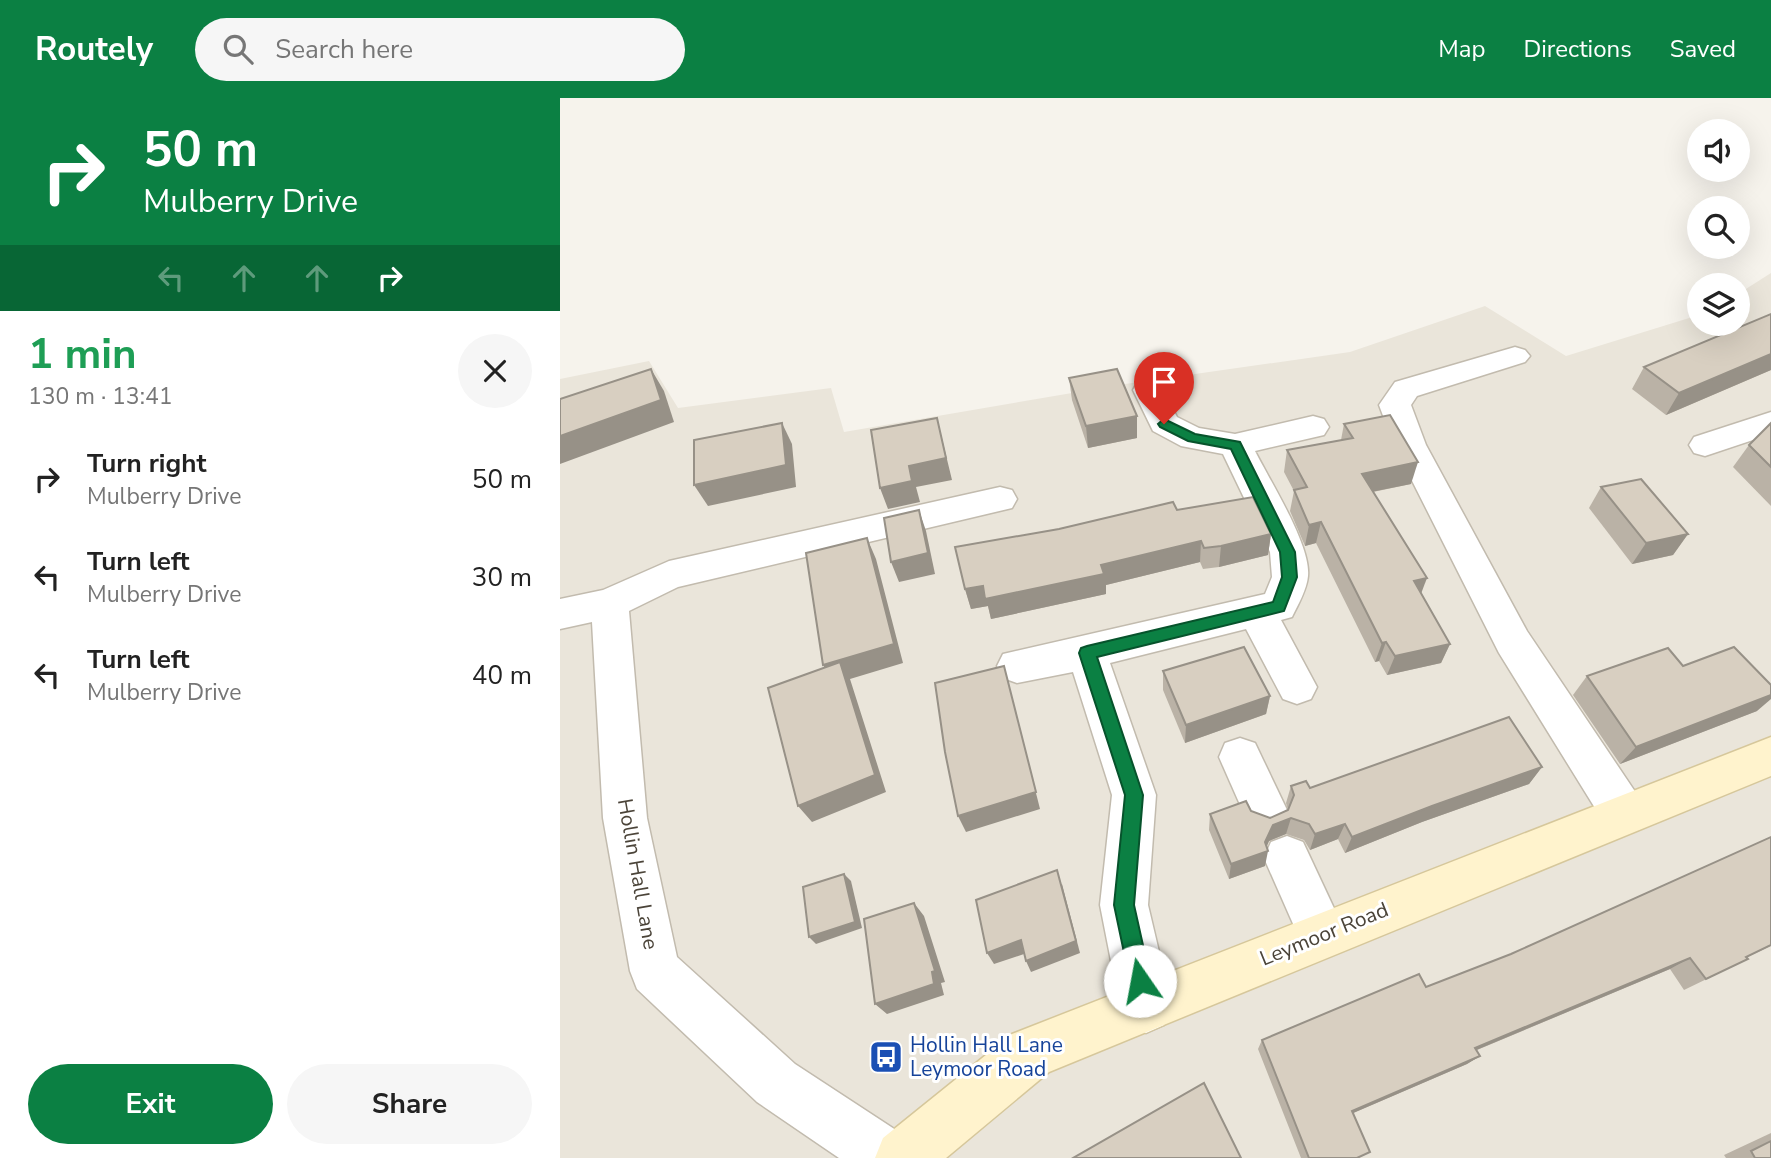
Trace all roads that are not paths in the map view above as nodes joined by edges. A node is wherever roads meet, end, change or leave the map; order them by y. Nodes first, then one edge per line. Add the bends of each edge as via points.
1 (1516, 356) dead end
2 (1148, 390) dead end
3 (1771, 423) edge
4 (1313, 427) dead end
5 (1236, 445) junction
6 (1705, 445) dead end
7 (1000, 499) dead end
8 (610, 603) junction
9 (1257, 613) junction
10 (560, 614) edge
11 (1087, 653) junction
12 (1017, 666) dead end
13 (1297, 687) dead end
14 (1771, 756) edge
15 (1240, 757) dead end
16 (1265, 810) dead end
17 (1624, 814) junction
18 (1287, 858) dead end
19 (1322, 934) junction
20 (1146, 1007) junction
21 (888, 1158) edge
22 (903, 1158) edge

1 - 17 street via 1406,390 1395,405 1410,445 1513,642
2 - 5 street via 1164,424 1192,438
3 - 6 street
4 - 5 street
5 - 9 street via 1288,552 1290,577 1279,606
7 - 8 street via 668,575
8 - 10 street
8 - 21 street, Hollin Hall Lane via 625,818 655,971 776,1083
9 - 11 street
9 - 13 street
11 - 12 street
11 - 20 street via 1134,795 1124,905
14 - 17 street, Leymoor Road
15 - 16 street
17 - 19 street, Leymoor Road
18 - 19 street
19 - 20 street, Leymoor Road
20 - 22 street, Leymoor Road via 1031,1053

